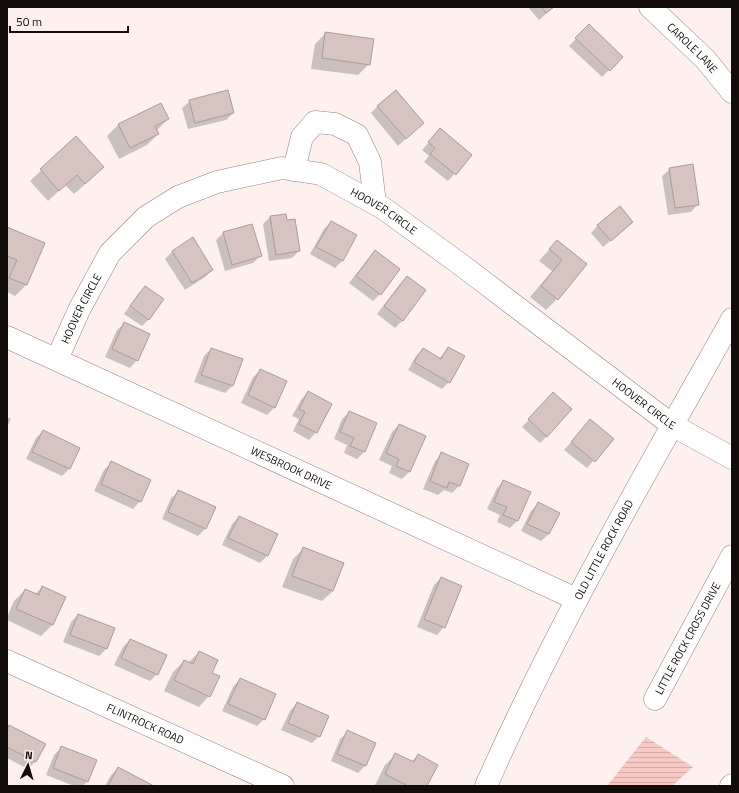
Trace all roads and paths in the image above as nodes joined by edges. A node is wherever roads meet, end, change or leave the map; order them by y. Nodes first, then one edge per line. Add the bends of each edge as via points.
1 (650, 7) edge
2 (732, 92) edge
3 (294, 170) junction
4 (375, 203) junction
5 (732, 319) edge
6 (7, 337) edge
7 (57, 359) junction
8 (672, 425) junction
9 (732, 458) edge
10 (732, 556) edge
11 (576, 599) junction
12 (7, 662) edge
13 (655, 699) dead end
14 (283, 786) edge
15 (486, 786) edge

1 - 2 street, CAROLE LANE via 705,59
3 - 4 street, HOOVER CIRCLE via 321,174
3 - 4 street via 302,137 315,122 335,124 357,135 370,162
3 - 7 street, HOOVER CIRCLE via 282,168 217,182 178,197 146,216 110,254 80,308
4 - 8 street, HOOVER CIRCLE via 460,264
5 - 8 street, OLD LITTLE ROCK ROAD
6 - 7 street, WESBROOK DRIVE
7 - 11 street, WESBROOK DRIVE
8 - 9 street, HOOVER CIRCLE
8 - 11 street, OLD LITTLE ROCK ROAD
10 - 13 street, LITTLE ROCK CROSS DRIVE
11 - 15 street, OLD LITTLE ROCK ROAD
12 - 14 street, FLINTROCK ROAD

